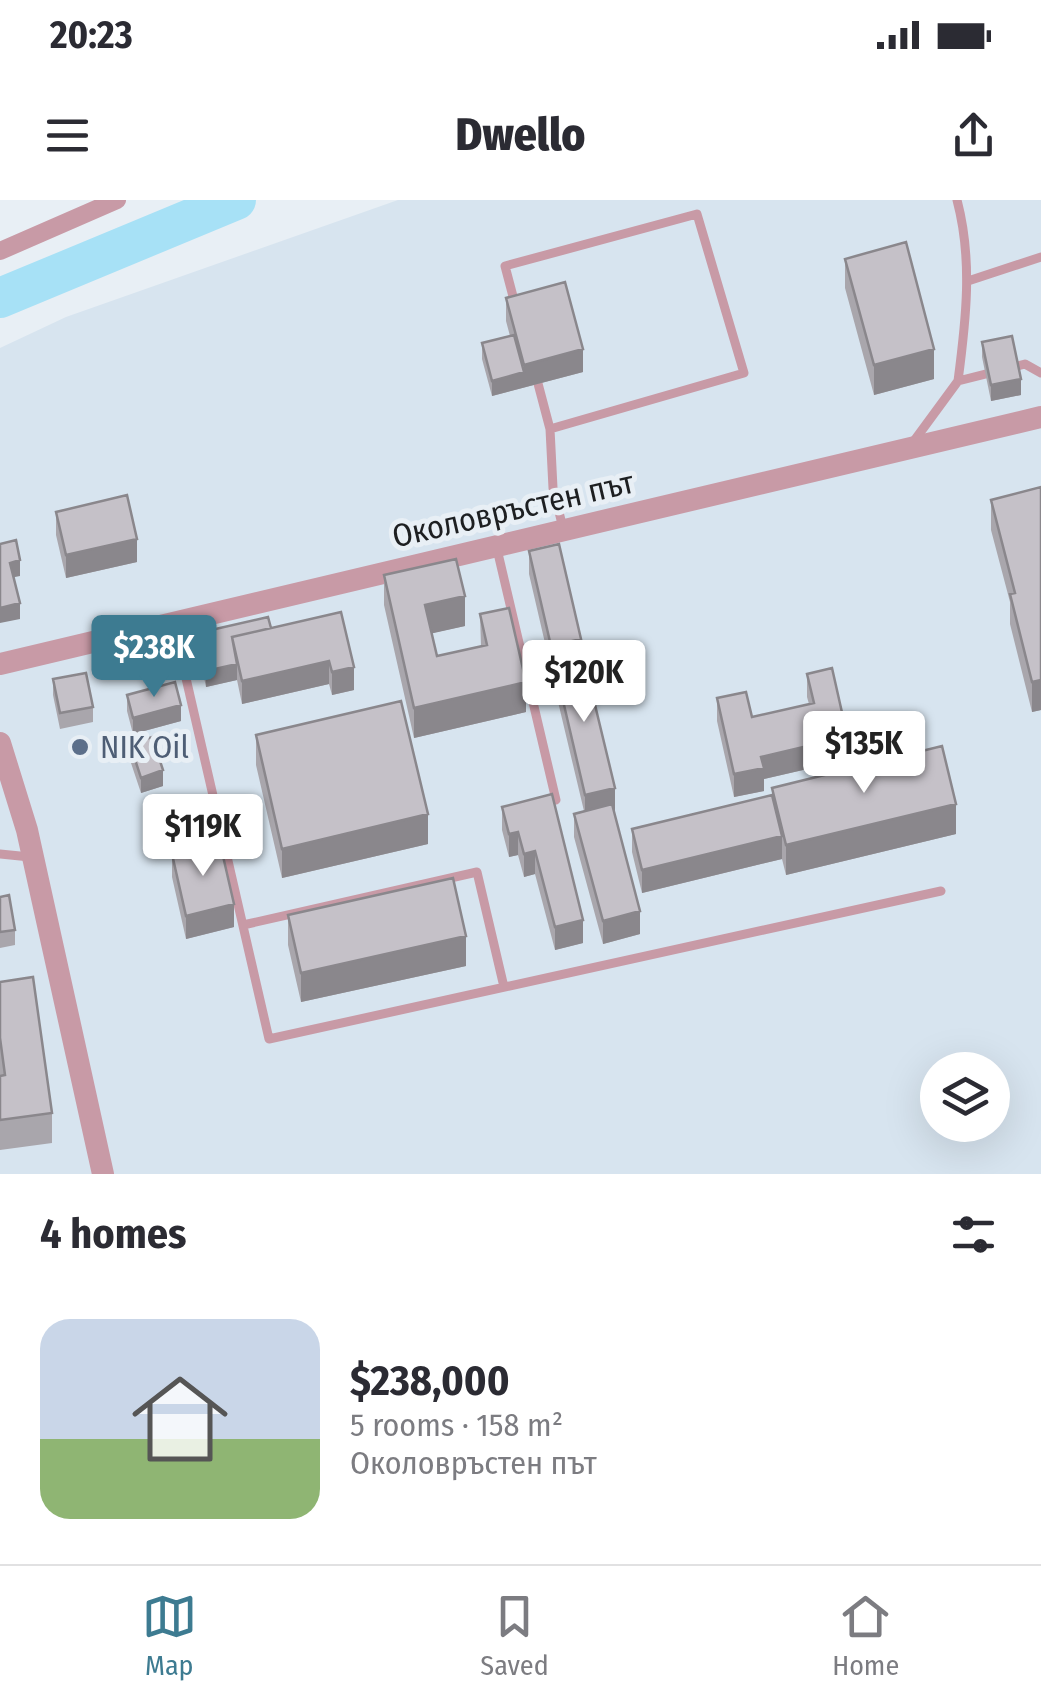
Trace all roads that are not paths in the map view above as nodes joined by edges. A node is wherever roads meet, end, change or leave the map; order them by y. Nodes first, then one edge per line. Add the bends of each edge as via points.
1 (117, 200) edge
2 (957, 200) edge
3 (0, 251) edge
4 (1041, 257) edge
5 (968, 281) junction
6 (520, 321) edge
7 (530, 357) edge
8 (1041, 372) edge
9 (958, 380) junction
10 (1041, 416) edge
11 (550, 429) junction
12 (908, 448) junction
13 (563, 530) junction
14 (496, 546) junction
15 (173, 623) junction
16 (0, 664) edge
17 (0, 744) edge
18 (556, 800) edge
19 (0, 854) edge
20 (33, 857) junction
21 (941, 891) dead end
22 (243, 924) junction
23 (504, 987) junction
24 (103, 1174) edge

1 - 3 street
2 - 5 lane
4 - 5 lane
5 - 9 lane
6 - 11 lane via 505,266 697,214 744,373
7 - 11 lane
8 - 9 lane via 1025,364
9 - 12 lane
10 - 12 street, Околовръстен път
11 - 13 lane
12 - 13 street, Околовръстен път
13 - 14 street, Околовръстен път
14 - 15 street, Околовръстен път
14 - 18 lane
15 - 16 street, Околовръстен път
15 - 22 lane
17 - 20 street
19 - 20 lane
20 - 24 street
21 - 23 lane
22 - 23 lane via 477,872
22 - 23 lane via 269,1039

